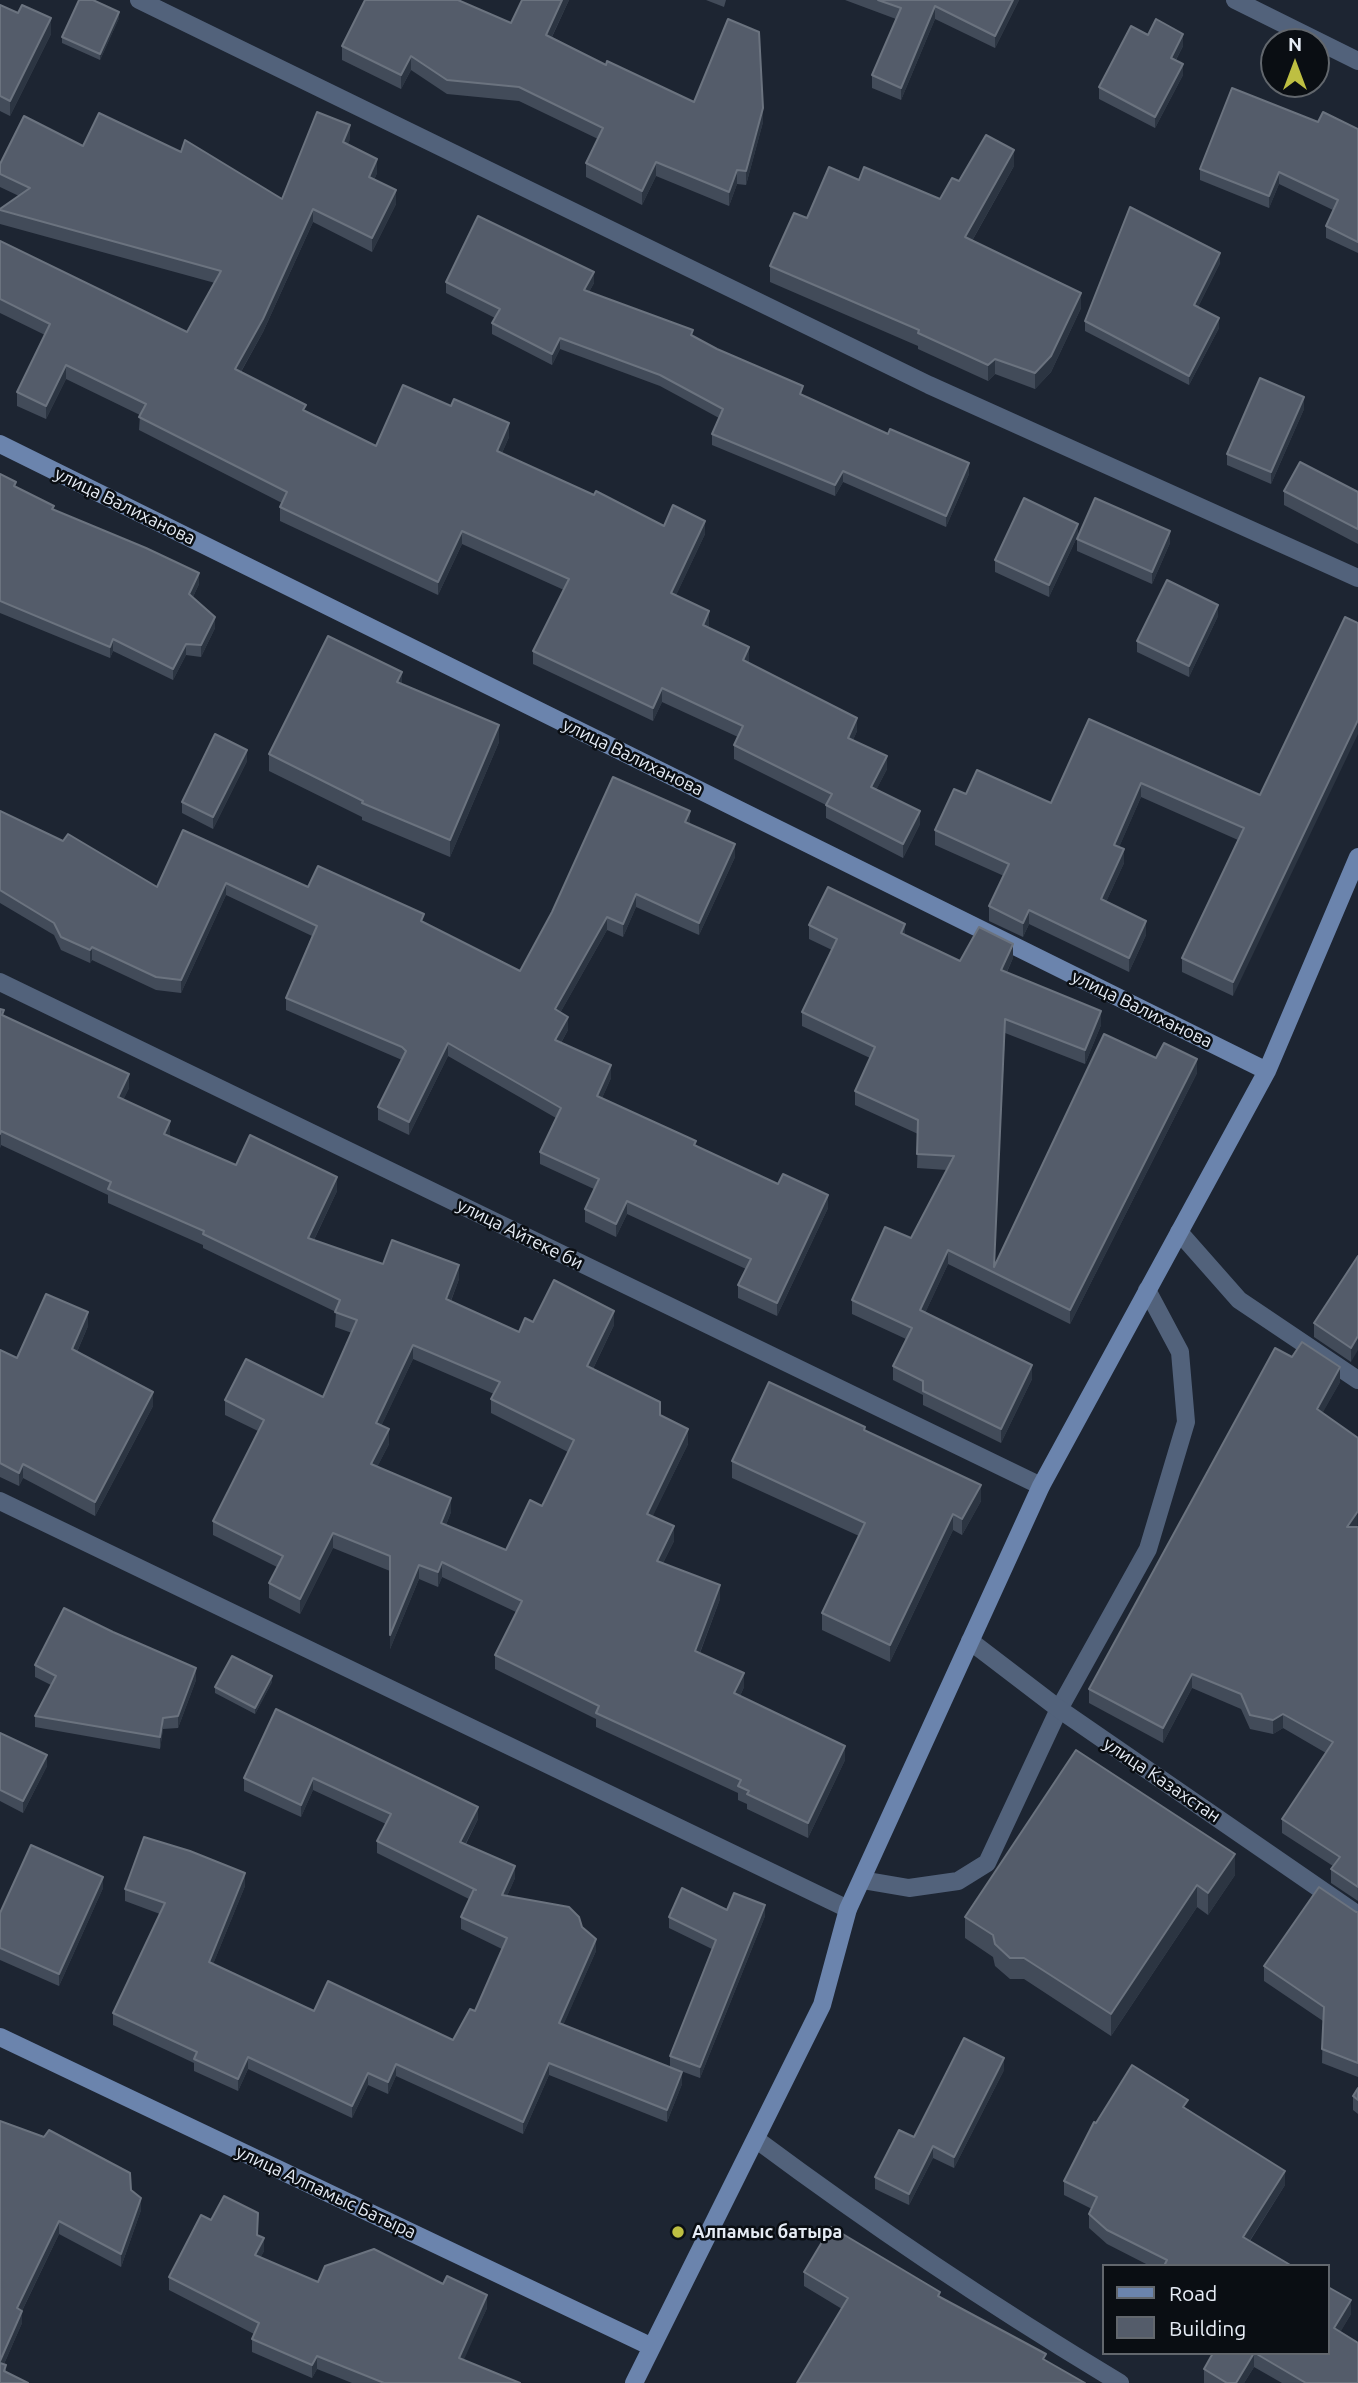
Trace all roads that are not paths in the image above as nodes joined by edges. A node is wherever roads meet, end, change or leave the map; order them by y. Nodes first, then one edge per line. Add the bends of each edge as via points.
1 (139, 0) edge
2 (1235, 0) edge
3 (1358, 61) edge
4 (0, 444) edge
5 (1358, 578) edge
6 (1358, 857) edge
7 (0, 982) edge
8 (1267, 1071) junction
9 (1179, 1232) junction
10 (1147, 1290) junction
11 (1358, 1380) edge
12 (1041, 1486) junction
13 (0, 1501) edge
14 (970, 1641) junction
15 (1059, 1709) junction
16 (862, 1880) junction
17 (848, 1909) junction
18 (1358, 1915) edge
19 (0, 2037) edge
20 (757, 2140) junction
21 (652, 2347) junction
22 (634, 2383) edge
23 (1120, 2383) edge

1 - 5 street via 929,385
2 - 3 street
4 - 8 street, улица Валиханова
6 - 8 street
7 - 12 street, улица Айтеке би
8 - 9 street
9 - 10 street
9 - 11 street via 1239,1300
10 - 12 street
10 - 15 street via 1180,1352 1186,1422 1148,1549
12 - 14 street
13 - 17 street
14 - 15 street, улица Казахстан
14 - 16 street
15 - 16 street via 986,1863 958,1881 909,1888
15 - 18 street, улица Казахстан
16 - 17 street
17 - 20 street via 822,2006
19 - 21 street, улица Алпамыс Батыра
20 - 21 street
20 - 23 street via 1033,2331
21 - 22 street

